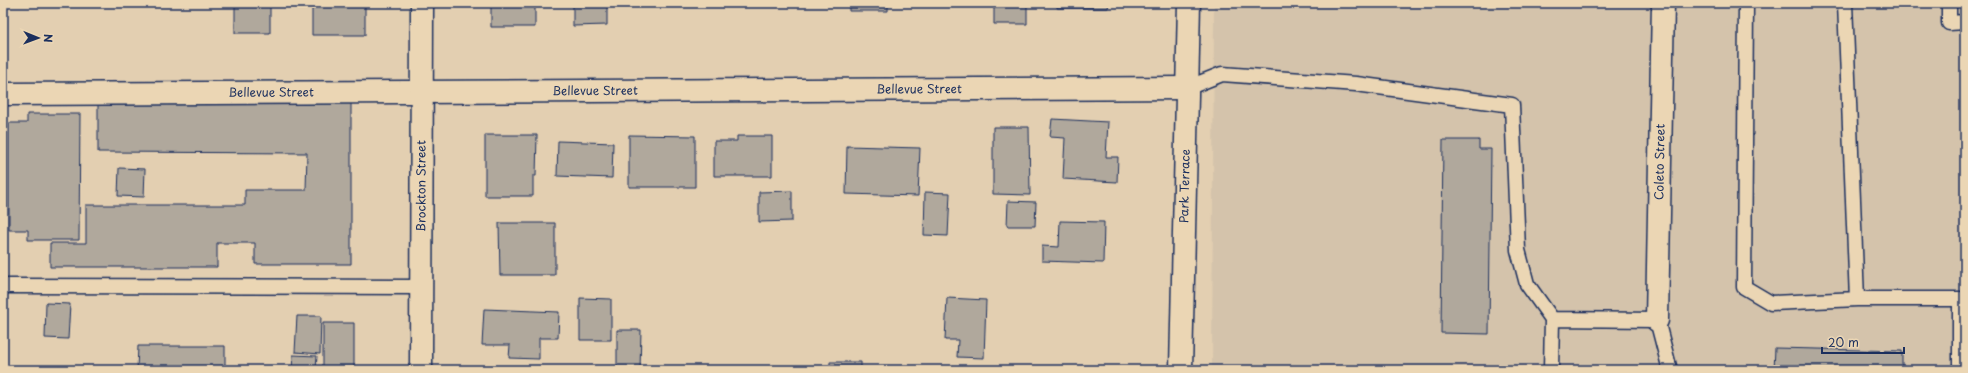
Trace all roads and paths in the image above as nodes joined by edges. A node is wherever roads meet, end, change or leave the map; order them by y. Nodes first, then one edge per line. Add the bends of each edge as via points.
1 (422, 3) edge
2 (1189, 3) edge
3 (1663, 3) edge
4 (1746, 3) edge
5 (1846, 3) edge
6 (1949, 3) edge
7 (1965, 22) edge
8 (1187, 88) junction
9 (421, 93) junction
10 (3, 94) edge
11 (3, 286) edge
12 (421, 286) junction
13 (1857, 299) junction
14 (1962, 301) edge
15 (1552, 319) junction
16 (1657, 320) junction
17 (421, 370) edge
18 (1181, 370) edge
19 (1551, 370) edge
20 (1670, 370) edge
21 (1960, 370) edge

1 - 9 street, Brockton Street
2 - 8 street, Park Terrace
3 - 16 street, Coleto Street
4 - 13 lane via 1744,287 1771,303
5 - 13 lane
6 - 7 lane via 1949,23
8 - 9 street, Bellevue Street
8 - 15 lane via 1222,74 1356,84 1512,105 1518,250 1527,284
8 - 18 street, Park Terrace
9 - 10 street, Bellevue Street
9 - 12 street, Brockton Street
11 - 12 lane
12 - 17 street, Brockton Street
13 - 14 lane
14 - 21 lane
15 - 16 lane
15 - 19 lane
16 - 20 lane

